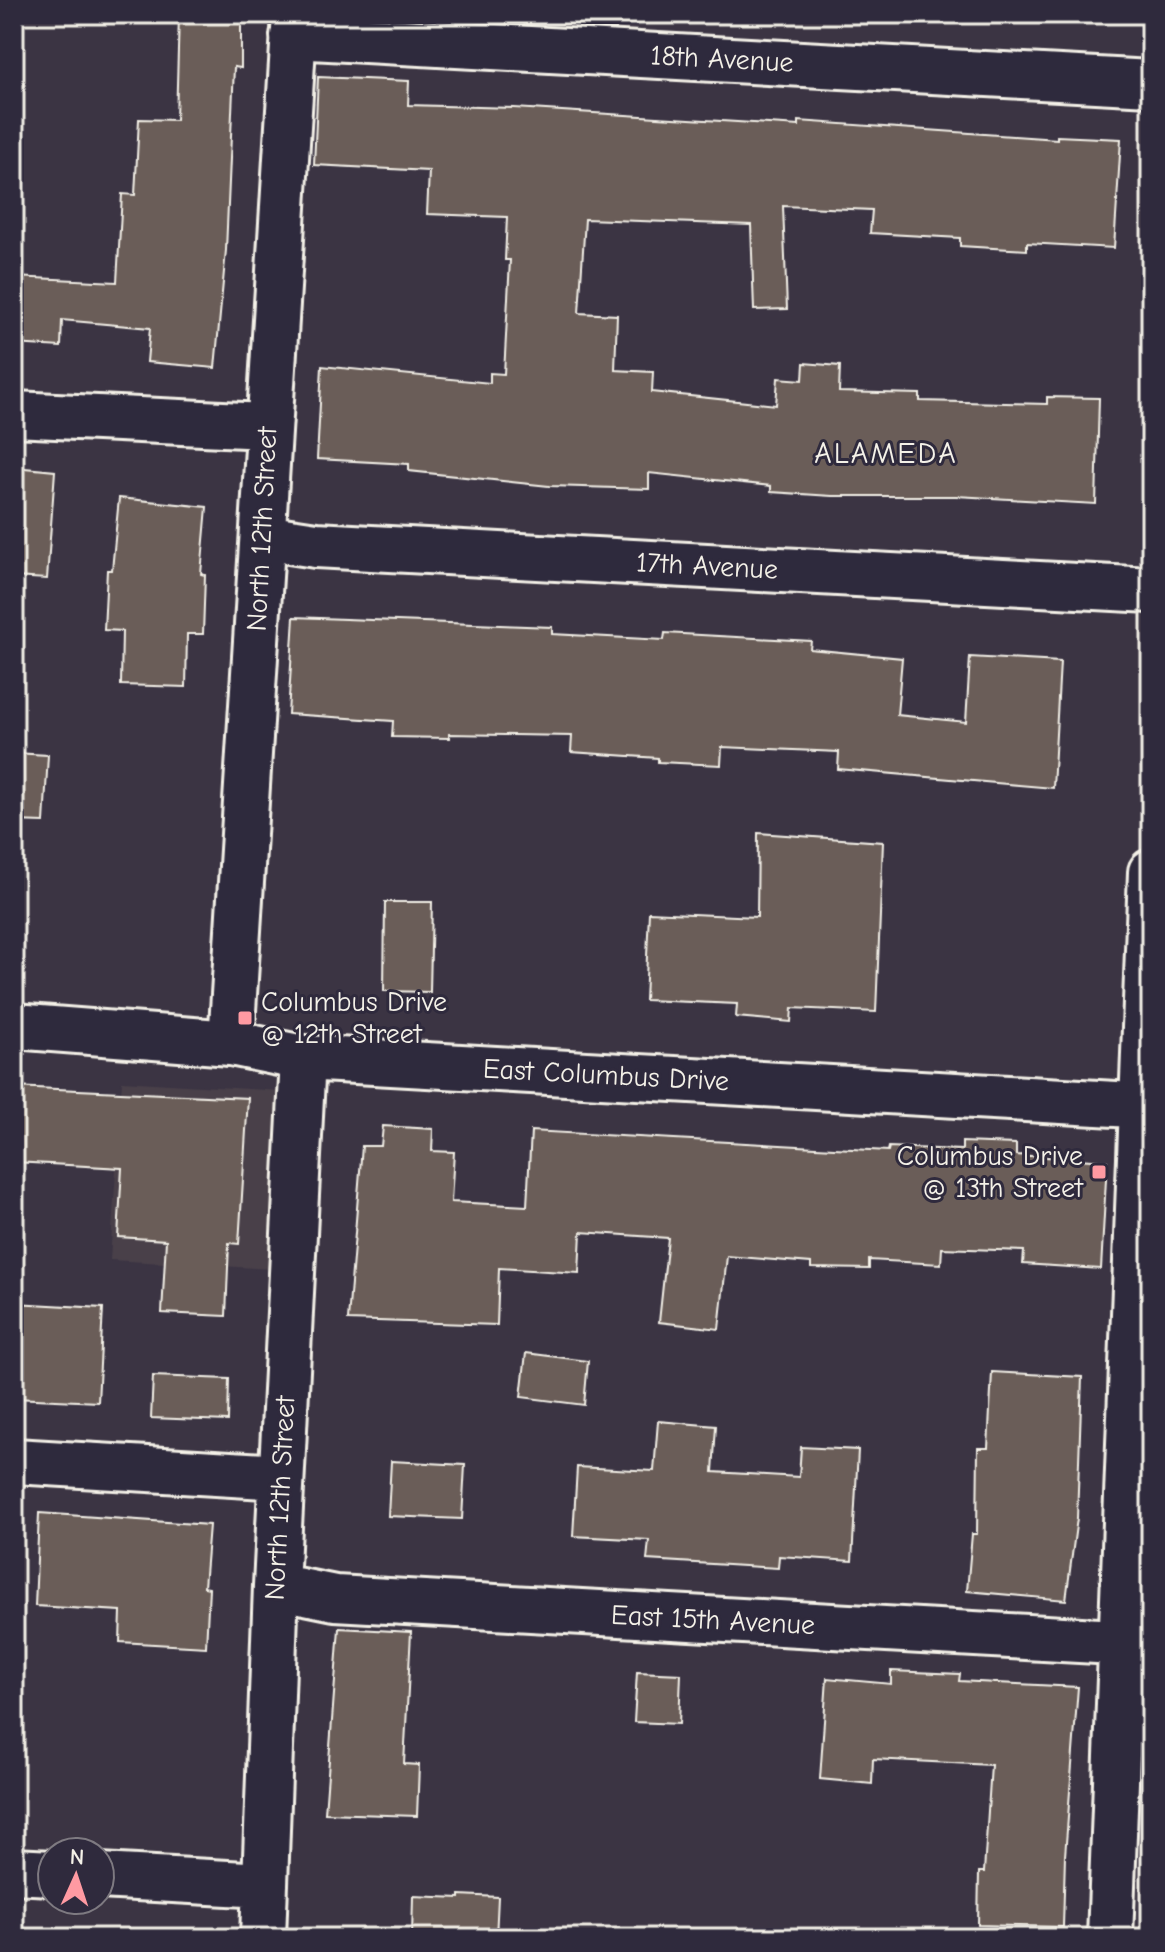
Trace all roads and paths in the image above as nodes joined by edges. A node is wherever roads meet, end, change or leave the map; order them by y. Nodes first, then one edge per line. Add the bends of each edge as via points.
1 (294, 25) edge
2 (1151, 83) edge
3 (14, 414) edge
4 (266, 426) junction
5 (263, 537) junction
6 (1151, 590) edge
7 (1151, 872) edge
8 (14, 1026) edge
9 (231, 1043) junction
10 (303, 1058) junction
11 (1146, 1105) edge
12 (14, 1461) edge
13 (281, 1477) junction
14 (276, 1586) junction
15 (1137, 1644) edge
16 (14, 1871) edge
17 (36, 1872) edge
18 (116, 1877) edge
19 (265, 1885) junction
20 (263, 1938) edge
21 (1110, 1938) edge

1 - 2 street, 18th Avenue
1 - 4 street, North 12th Street
3 - 4 street
4 - 5 street, North 12th Street
5 - 6 street, 17th Avenue via 316,545
5 - 9 street, North 12th Street
7 - 11 street
8 - 9 street, East Columbus Drive
9 - 10 street, East Columbus Drive
10 - 11 street, East Columbus Drive
10 - 13 street, North 12th Street
11 - 15 street
12 - 13 street
13 - 14 street, North 12th Street
14 - 15 street, East 15th Avenue via 335,1598
14 - 19 street, North 12th Street
15 - 21 street
16 - 17 street
18 - 19 street
19 - 20 street, North 12th Street

